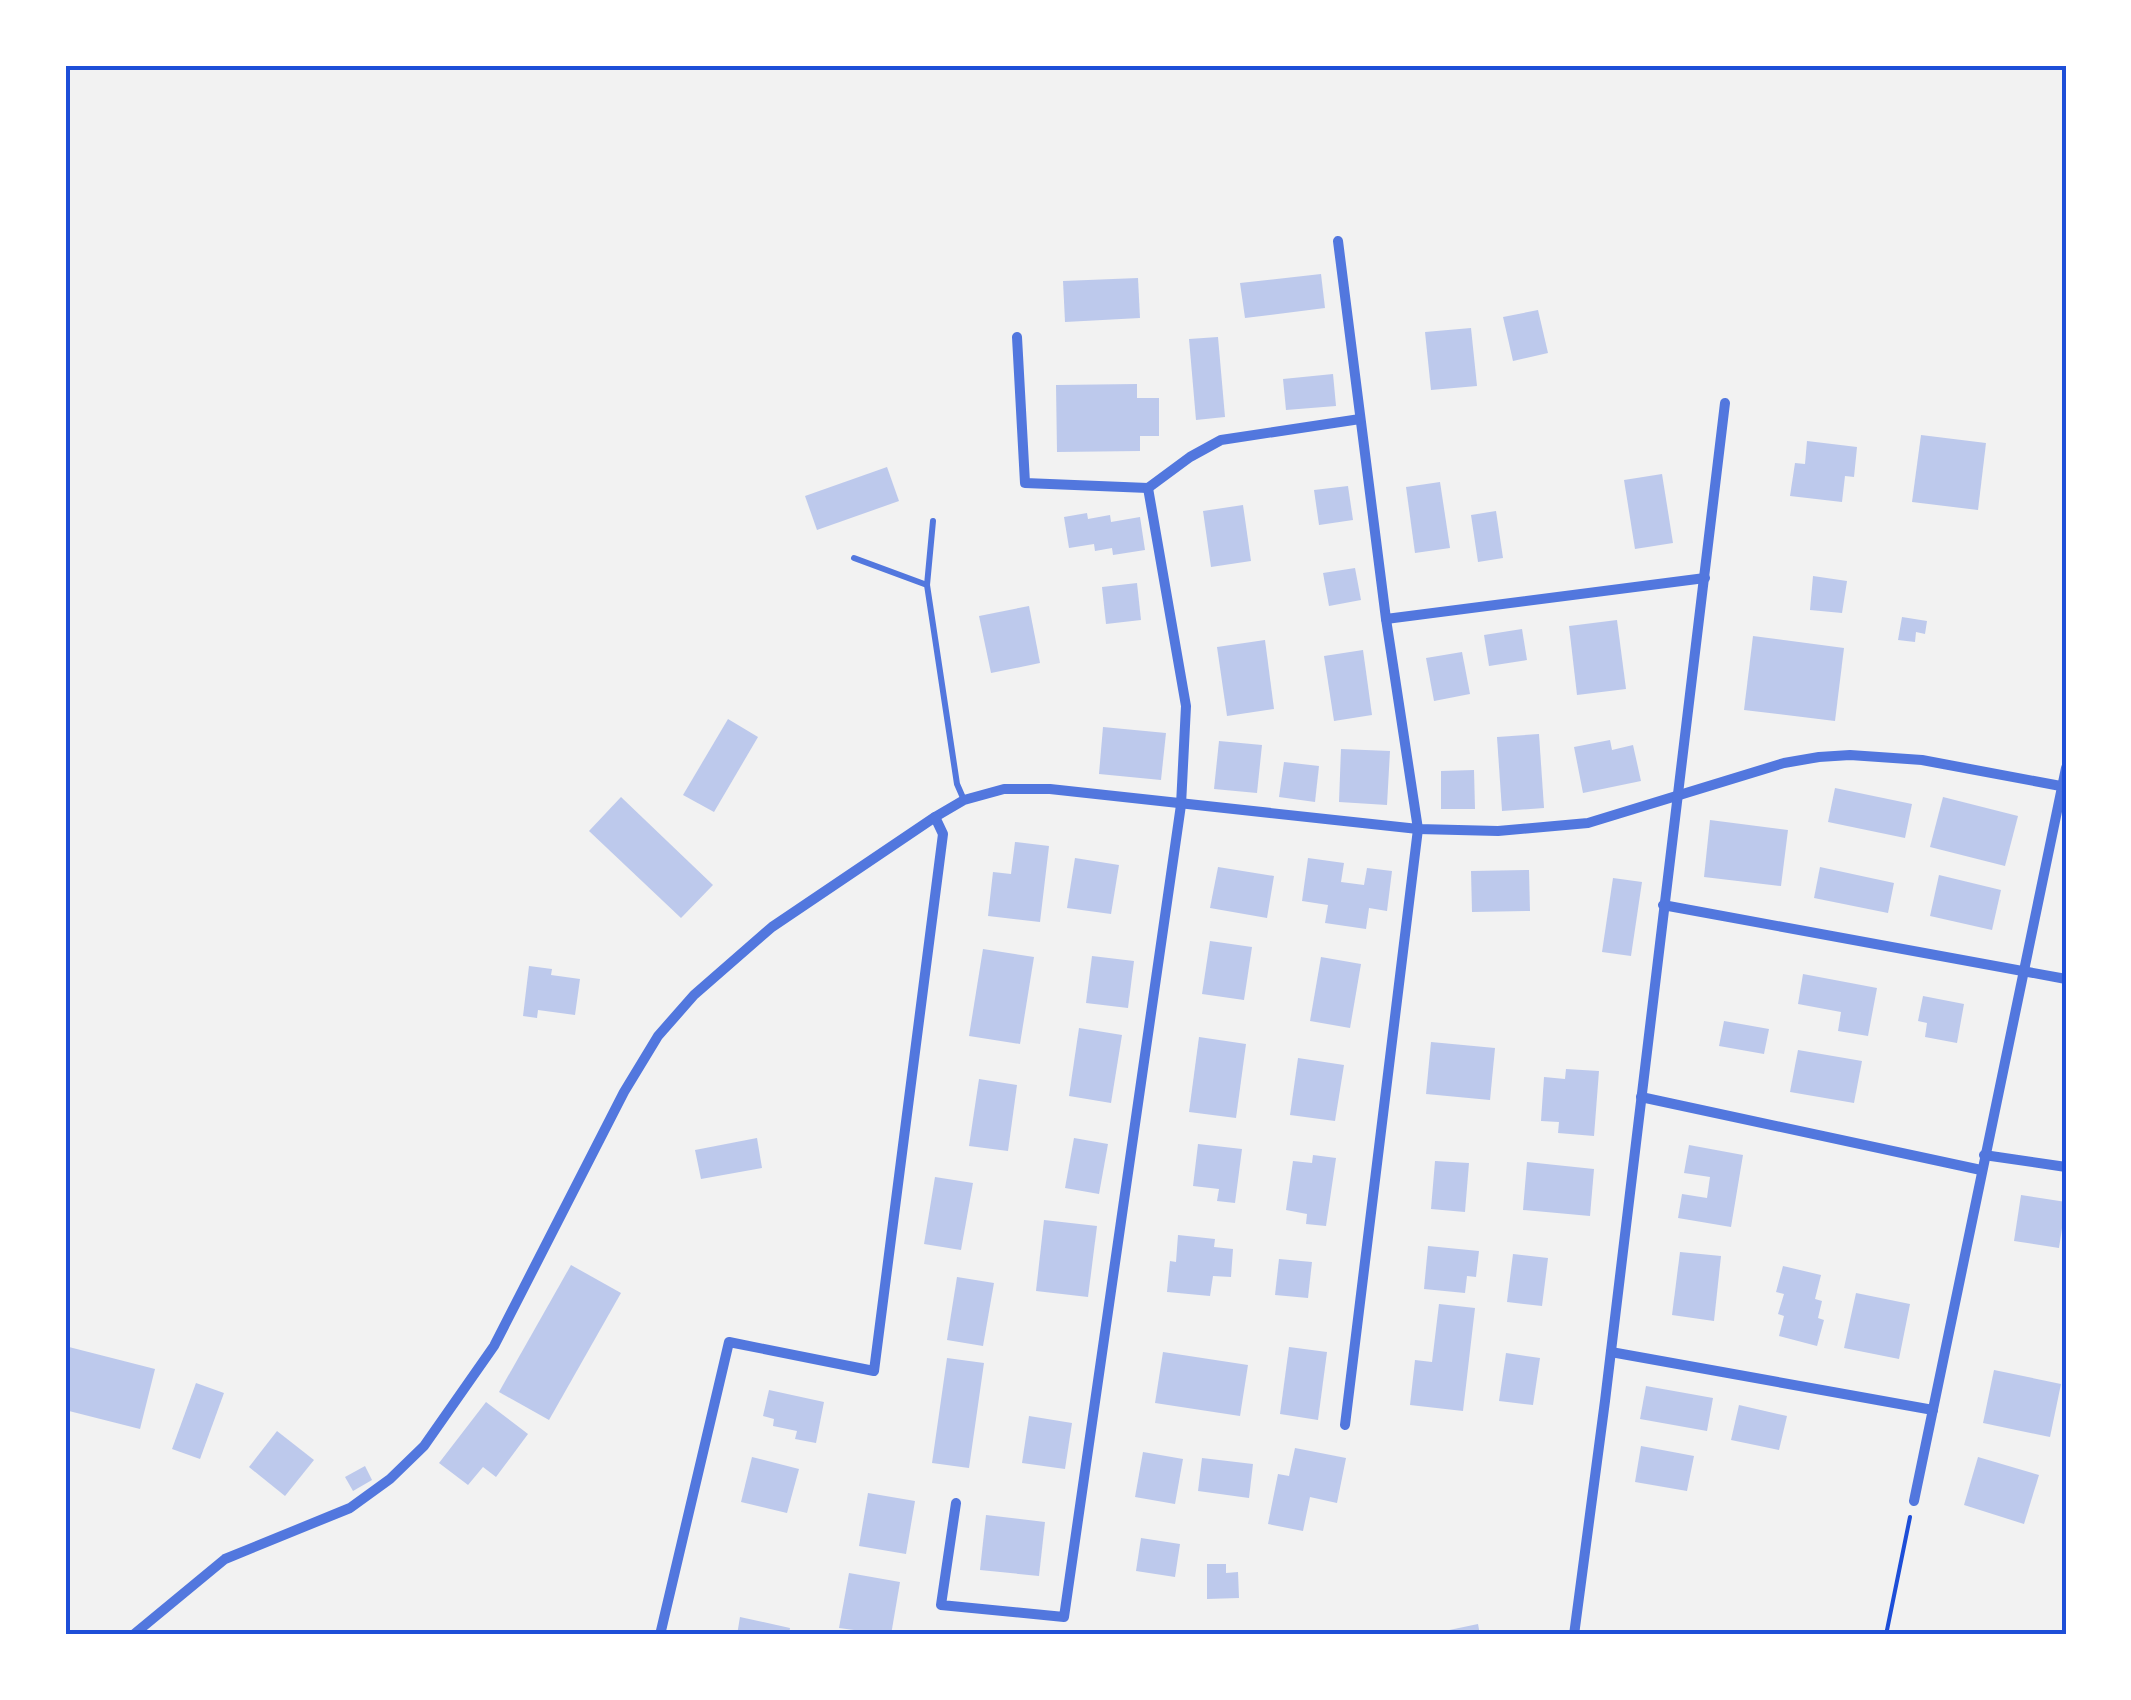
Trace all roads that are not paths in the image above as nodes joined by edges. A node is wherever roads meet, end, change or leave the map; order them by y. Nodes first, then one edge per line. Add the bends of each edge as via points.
1 (1338, 240) dead end
2 (1018, 337) dead end
3 (1726, 403) dead end
4 (1360, 418) junction
5 (1148, 488) junction
6 (933, 521) dead end
7 (854, 558) dead end
8 (1705, 578) junction
9 (927, 585) junction
10 (1386, 620) junction
11 (2066, 768) edge
12 (2064, 787) edge
13 (1678, 797) junction
14 (964, 800) junction
15 (1182, 806) junction
16 (935, 817) junction
17 (1418, 829) junction
18 (1663, 906) junction
19 (2023, 973) junction
20 (2066, 979) edge
21 (1641, 1097) junction
22 (1984, 1156) junction
23 (2066, 1167) edge
24 (1981, 1170) junction
25 (1610, 1352) junction
26 (1933, 1410) junction
27 (1345, 1424) dead end
28 (1914, 1502) road end
29 (956, 1503) dead end
30 (134, 1635) edge
31 (660, 1635) edge
32 (1574, 1635) edge

1 - 4 street
2 - 5 street via 1025,482
3 - 8 street
4 - 5 street via 1221,440
4 - 10 street
5 - 15 street via 1186,706
6 - 9 lane
7 - 9 lane
8 - 10 street
8 - 13 street
9 - 14 lane
10 - 17 street
11 - 12 street
12 - 13 street via 1950,764 1850,755 1784,763
12 - 19 street
13 - 17 street via 1588,823
13 - 18 street
14 - 15 street via 1020,788
14 - 16 street
15 - 17 street
15 - 29 street via 1064,1617 942,1605
16 - 30 street via 772,927 658,1036 494,1346 408,1464 350,1508 225,1558
16 - 31 street via 943,834 874,1371 729,1342
17 - 27 street
18 - 19 street
18 - 21 street
19 - 20 street
19 - 22 street
21 - 24 street
21 - 25 street
22 - 23 street
22 - 24 street
24 - 26 street
25 - 26 street
25 - 32 street
26 - 28 street

